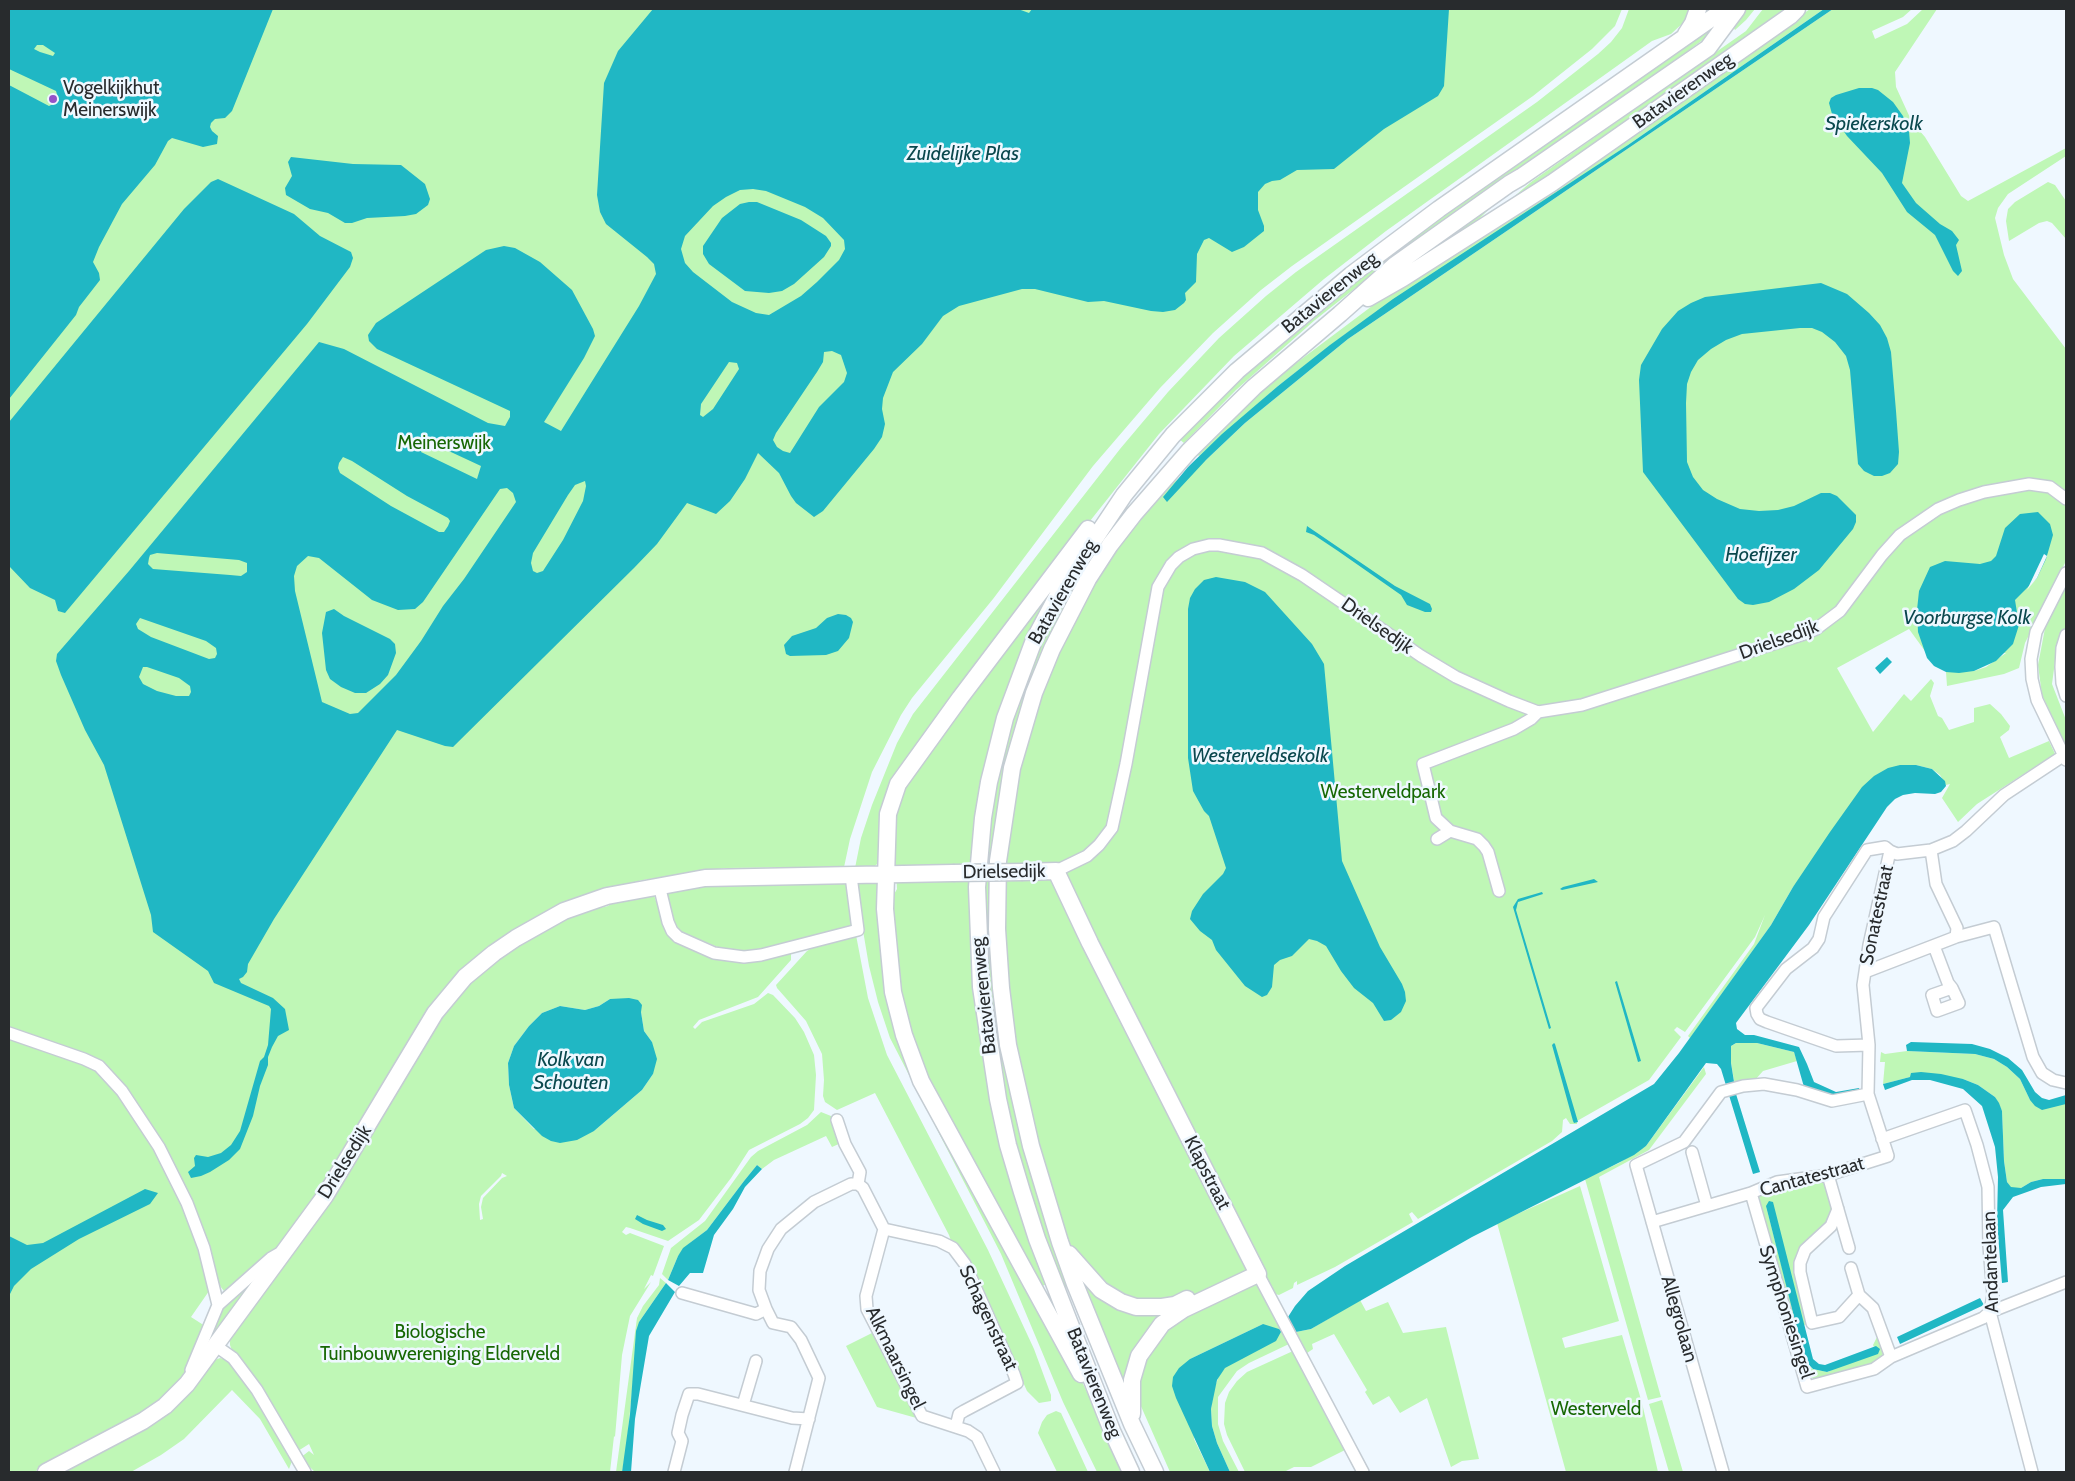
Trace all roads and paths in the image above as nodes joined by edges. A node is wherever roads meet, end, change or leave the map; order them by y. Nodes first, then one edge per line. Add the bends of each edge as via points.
1 (1698, 9) edge
2 (1725, 9) edge
3 (1737, 9) edge
4 (1797, 9) edge
5 (1684, 38) junction
6 (1340, 314) junction
7 (1124, 495) junction
8 (2066, 499) edge
9 (2066, 572) edge
10 (2066, 635) edge
11 (2066, 696) edge
12 (1538, 712) junction
13 (2066, 756) edge
14 (1450, 831) junction
15 (1437, 839) dead end
16 (1931, 850) junction
17 (1890, 851) junction
18 (1056, 871) junction
19 (886, 874) junction
20 (851, 876) junction
21 (659, 886) junction
22 (1499, 891) dead end
23 (1956, 937) junction
24 (1934, 946) junction
25 (1865, 972) junction
26 (1952, 988) dead end
27 (9, 1033) edge
28 (1869, 1045) junction
29 (2066, 1083) edge
30 (1868, 1094) junction
31 (837, 1120) dead end
32 (1882, 1139) junction
33 (1692, 1152) dead end
34 (1888, 1156) joint
35 (1828, 1175) junction
36 (858, 1184) junction
37 (1751, 1193) junction
38 (1707, 1206) junction
39 (1838, 1209) junction
40 (1652, 1222) junction
41 (884, 1229) junction
42 (1060, 1242) junction
43 (1849, 1248) dead end
44 (286, 1250) junction
45 (1851, 1268) dead end
46 (1255, 1269) junction
47 (2066, 1282) edge
48 (682, 1293) dead end
49 (1859, 1295) junction
50 (218, 1305) junction
51 (766, 1309) junction
52 (1990, 1312) junction
53 (216, 1346) junction
54 (1891, 1357) junction
55 (756, 1361) dead end
56 (187, 1384) junction
57 (1101, 1401) junction
58 (744, 1405) junction
59 (809, 1419) junction
60 (1132, 1424) junction
61 (956, 1426) junction
62 (46, 1472) edge
63 (305, 1472) edge
64 (674, 1472) edge
65 (795, 1472) edge
66 (994, 1472) edge
67 (1131, 1472) edge
68 (1155, 1472) edge
69 (1363, 1472) edge
70 (1723, 1472) edge
71 (2032, 1472) edge

1 - 5 main road
2 - 5 main road, Batavierenweg
3 - 6 main road, Batavierenweg via 1708,48 1403,259
4 - 6 main road, Batavierenweg via 1552,182 1403,278
5 - 7 main road, Batavierenweg via 1439,209 1310,308 1209,398
6 - 42 main road, Batavierenweg via 1286,358 1225,415 1154,489 1116,537 1088,579 1052,649 1020,736 1005,805 998,861 997,929 1001,988 1008,1045 1019,1094
7 - 19 main road via 1091,525 898,784 888,814
7 - 57 main road, Batavierenweg via 1061,589 1034,640 1019,678 989,782 977,887 981,987 990,1055 1008,1145 1038,1239
8 - 12 street, Drielsedijk via 2050,488 2029,484 1959,500 1938,509 1900,535 1840,611 1816,629 1582,705
9 - 13 street via 2036,632 2031,659 2032,679 2042,715
10 - 11 street via 2061,667
12 - 14 street via 1514,729 1423,764 1436,818
12 - 18 street, Drielsedijk via 1456,677 1302,575 1262,553 1219,545 1192,549 1171,565 1158,586 1112,828 1087,856
13 - 16 street, Sonatestraat via 2004,794 1953,841
14 - 15 street
14 - 22 street via 1477,839 1484,846
16 - 17 street, Sonatestraat via 1897,854
16 - 23 street via 1936,884 1956,928
17 - 25 street, Sonatestraat
17 - 28 street via 1885,847 1867,850 1824,917 1819,939 1813,948 1786,968 1756,1008 1760,1019 1836,1046
18 - 19 main road, Drielsedijk, bridge
18 - 46 main road, Klapstraat
19 - 20 main road, Drielsedijk
19 - 57 main road via 885,909 893,992 920,1081 1090,1392
20 - 21 main road, Drielsedijk via 705,878
20 - 21 street via 858,930 744,957 714,953 678,937 668,922
21 - 44 main road, Drielsedijk via 607,896 564,911 494,952 465,977 435,1013 341,1171
23 - 24 street
23 - 29 street via 1994,927 2033,1057 2042,1073
24 - 25 street
24 - 26 street
25 - 28 street, Sonatestraat via 1863,985
27 - 50 street via 99,1066 122,1092 160,1147 188,1203 204,1248
28 - 30 street, Sonatestraat
30 - 32 street, Sonatestraat
30 - 40 street, Allegrolaan via 1832,1101 1764,1084 1721,1092 1684,1142 1636,1165
31 - 36 street via 860,1172
32 - 34 street, Sonatestraat
32 - 52 street, Andantelaan via 1965,1110 1988,1187 1993,1295
33 - 38 street
34 - 35 street, Cantatestraat
35 - 37 street, Cantatestraat via 1777,1182
35 - 39 street
36 - 41 street
36 - 51 street via 851,1184 814,1202 781,1229 768,1249 760,1271 759,1290
37 - 38 street, Cantatestraat
37 - 54 street, Symphoniesingel via 1807,1387 1874,1369
38 - 40 street, Cantatestraat
39 - 43 street
39 - 49 street via 1831,1226 1805,1250 1800,1263 1812,1323 1840,1317
40 - 70 street, Allegrolaan
41 - 61 street, Alkmaarsingel via 866,1296 867,1309 922,1416
41 - 61 street, Schagenstraat via 939,1241 953,1248 965,1264 1014,1374 1017,1384 959,1414
42 - 46 main road via 1101,1290 1136,1307 1175,1305
42 - 60 main road, Batavierenweg
44 - 50 street via 271,1258
44 - 53 main road, Drielsedijk
45 - 49 street
46 - 60 main road via 1174,1316 1154,1334 1139,1356 1132,1380
46 - 69 street, Klapstraat
47 - 52 street, Symphoniesingel
48 - 51 street via 756,1314
49 - 54 street via 1873,1308
50 - 56 street
51 - 59 street via 773,1322 791,1327 801,1340 819,1378
52 - 54 street, Symphoniesingel via 1984,1318
52 - 71 street, Andantelaan
53 - 56 main road, Drielsedijk
53 - 63 street via 233,1358 256,1390
55 - 58 street
56 - 62 main road, Drielsedijk via 165,1406 143,1421
57 - 67 main road, Batavierenweg
58 - 59 street via 792,1418
58 - 64 street via 689,1394 678,1433 682,1441
59 - 65 street
60 - 68 main road, Batavierenweg
61 - 66 street, Alkmaarsingel via 977,1437

